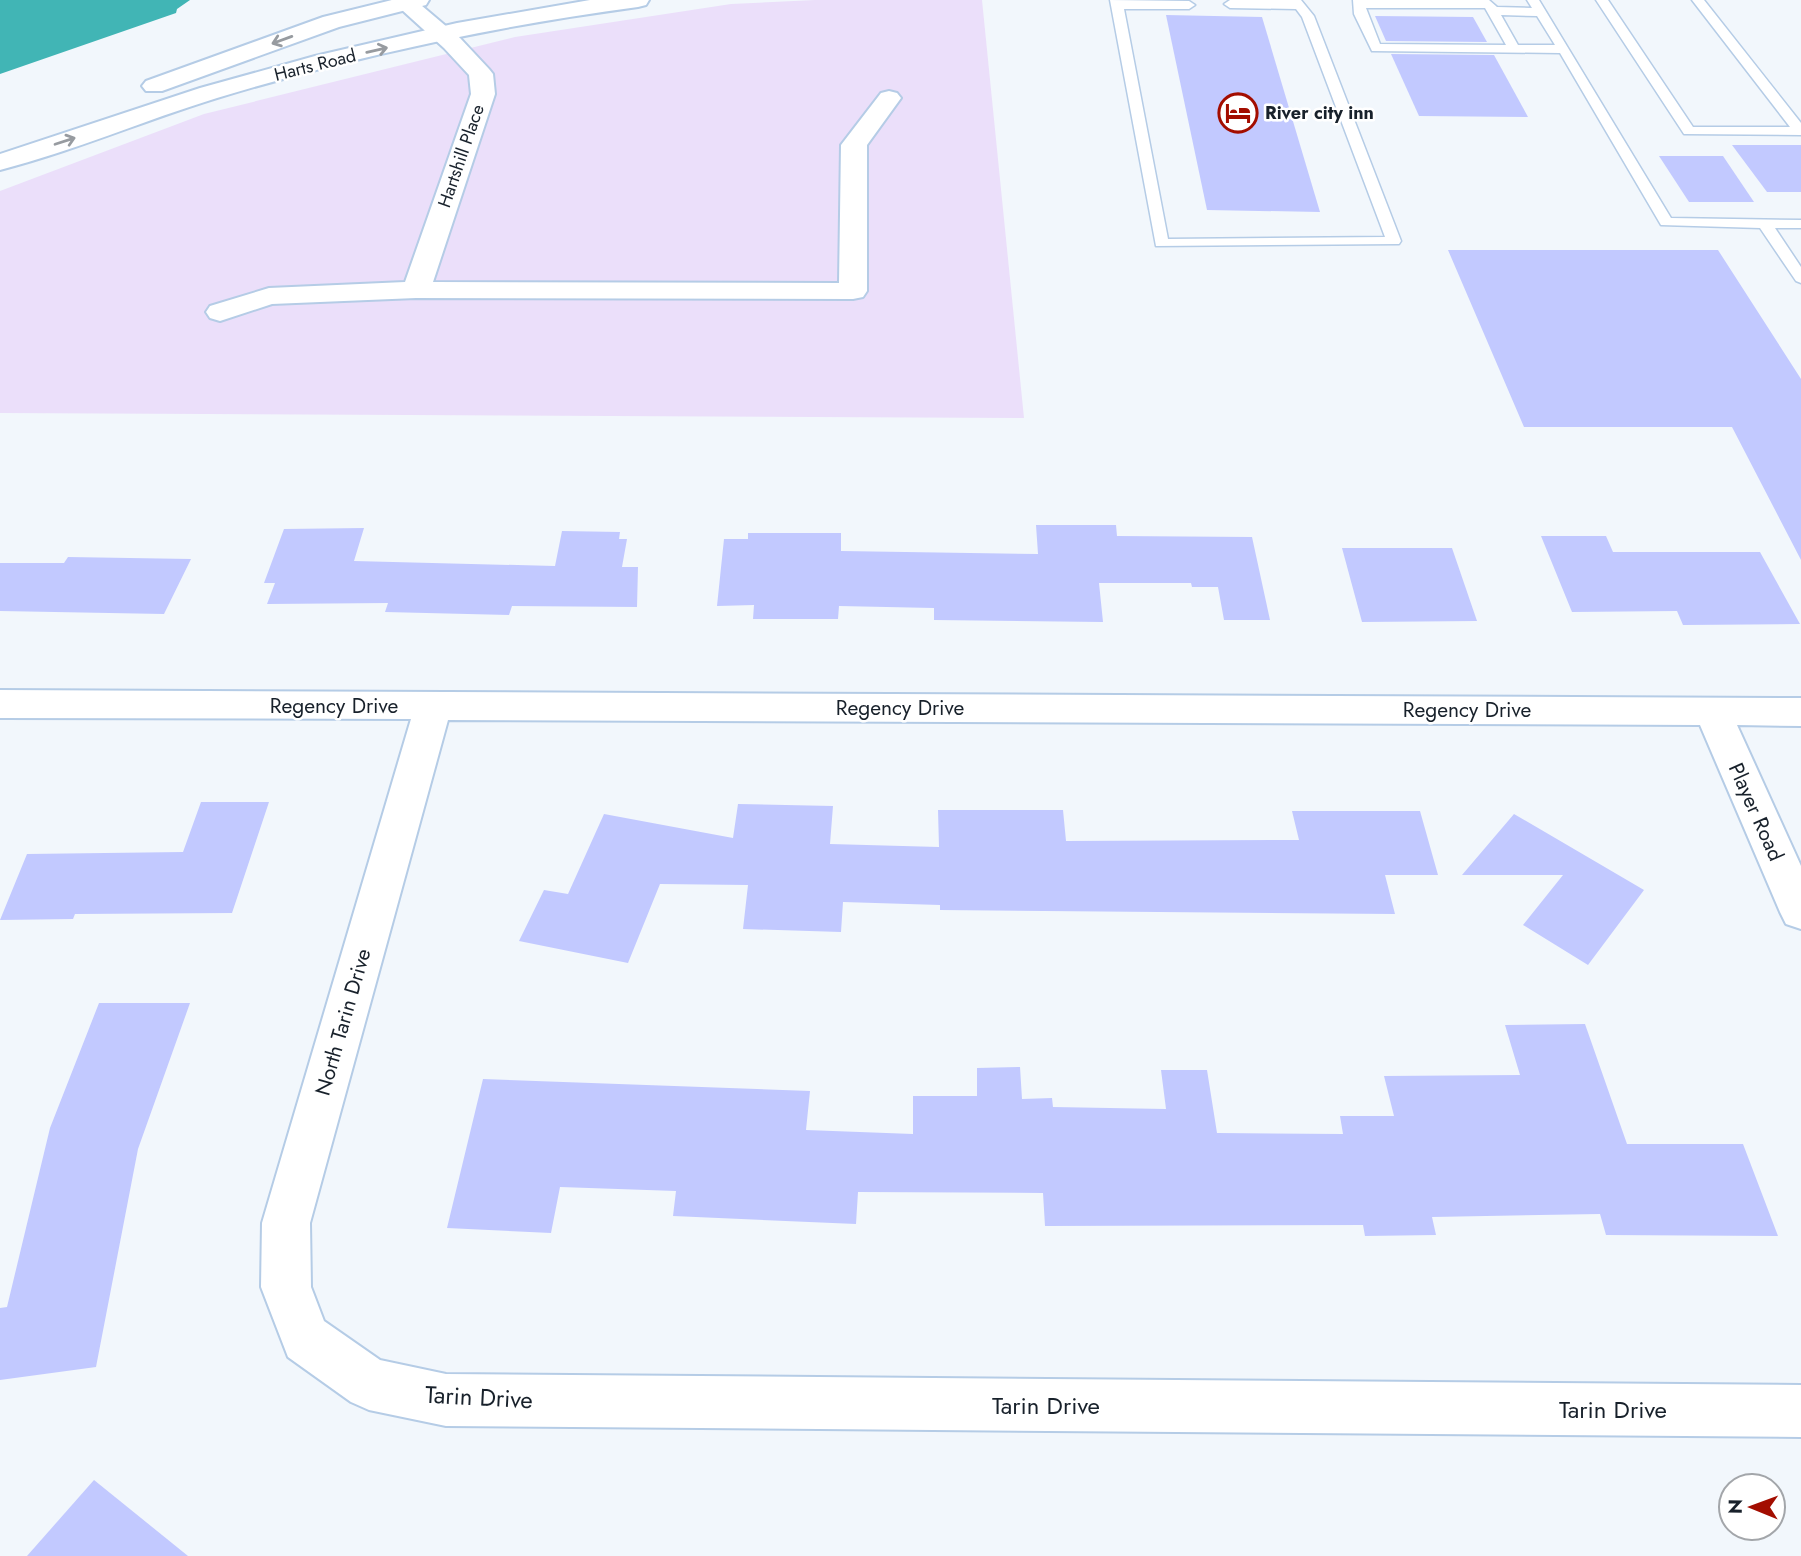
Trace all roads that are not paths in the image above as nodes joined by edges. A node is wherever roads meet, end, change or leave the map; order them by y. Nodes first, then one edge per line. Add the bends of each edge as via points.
1 (638, 0) edge
2 (1533, 0) edge
3 (1602, 0) edge
4 (1698, 0) edge
5 (408, 1) edge
6 (1117, 2) edge
7 (1359, 2) edge
8 (1468, 2) edge
9 (1296, 3) edge
10 (1230, 4) dead end
11 (1407, 4) junction
12 (1448, 4) junction
13 (1189, 5) dead end
14 (1493, 11) junction
15 (1540, 12) junction
16 (1413, 17) dead end
17 (1455, 17) dead end
18 (1421, 33) dead end
19 (1463, 33) dead end
20 (442, 34) junction
21 (1428, 48) junction
22 (1471, 49) junction
23 (1514, 49) junction
24 (1564, 49) junction
25 (889, 98) dead end
26 (0, 141) edge
27 (0, 162) edge
28 (1765, 223) junction
29 (1801, 223) edge
30 (1801, 278) edge
31 (416, 290) junction
32 (220, 312) dead end
33 (0, 704) edge
34 (433, 706) junction
35 (1712, 711) junction
36 (1801, 712) edge
37 (1801, 912) edge
38 (306, 1339) joint
39 (1801, 1411) edge

1 - 20 street, Harts Road
2 - 15 lane
3 - 4 lane via 1689,131 1800,131
5 - 20 street, Hartshill Place
5 -> 26 street, Harts Road via 331,22
6 - 9 lane via 1161,243 1394,241 1308,16
6 - 13 lane
7 - 11 lane
7 - 21 lane via 1376,48
8 - 12 lane
8 - 14 lane via 1489,4
9 - 10 lane
11 - 12 lane
11 - 16 lane
12 - 17 lane
14 - 15 lane
14 - 23 lane
15 - 24 lane
18 - 21 lane
19 - 22 lane
27 -> 20 street, Harts Road via 278,73
20 - 31 street, Hartshill Place via 481,74 483,94
21 - 22 lane
22 - 23 lane
23 - 24 lane
24 - 28 lane via 1665,222
25 - 31 street via 854,145 853,291
28 - 29 lane
28 - 30 lane
31 - 32 street via 269,296
33 - 34 street, Regency Drive
34 - 35 street, Regency Drive
34 - 38 street, North Tarin Drive via 286,1223 286,1287
35 - 36 street, Regency Drive
35 - 37 street, Player Road
38 - 39 street, Tarin Drive via 369,1384 446,1401

